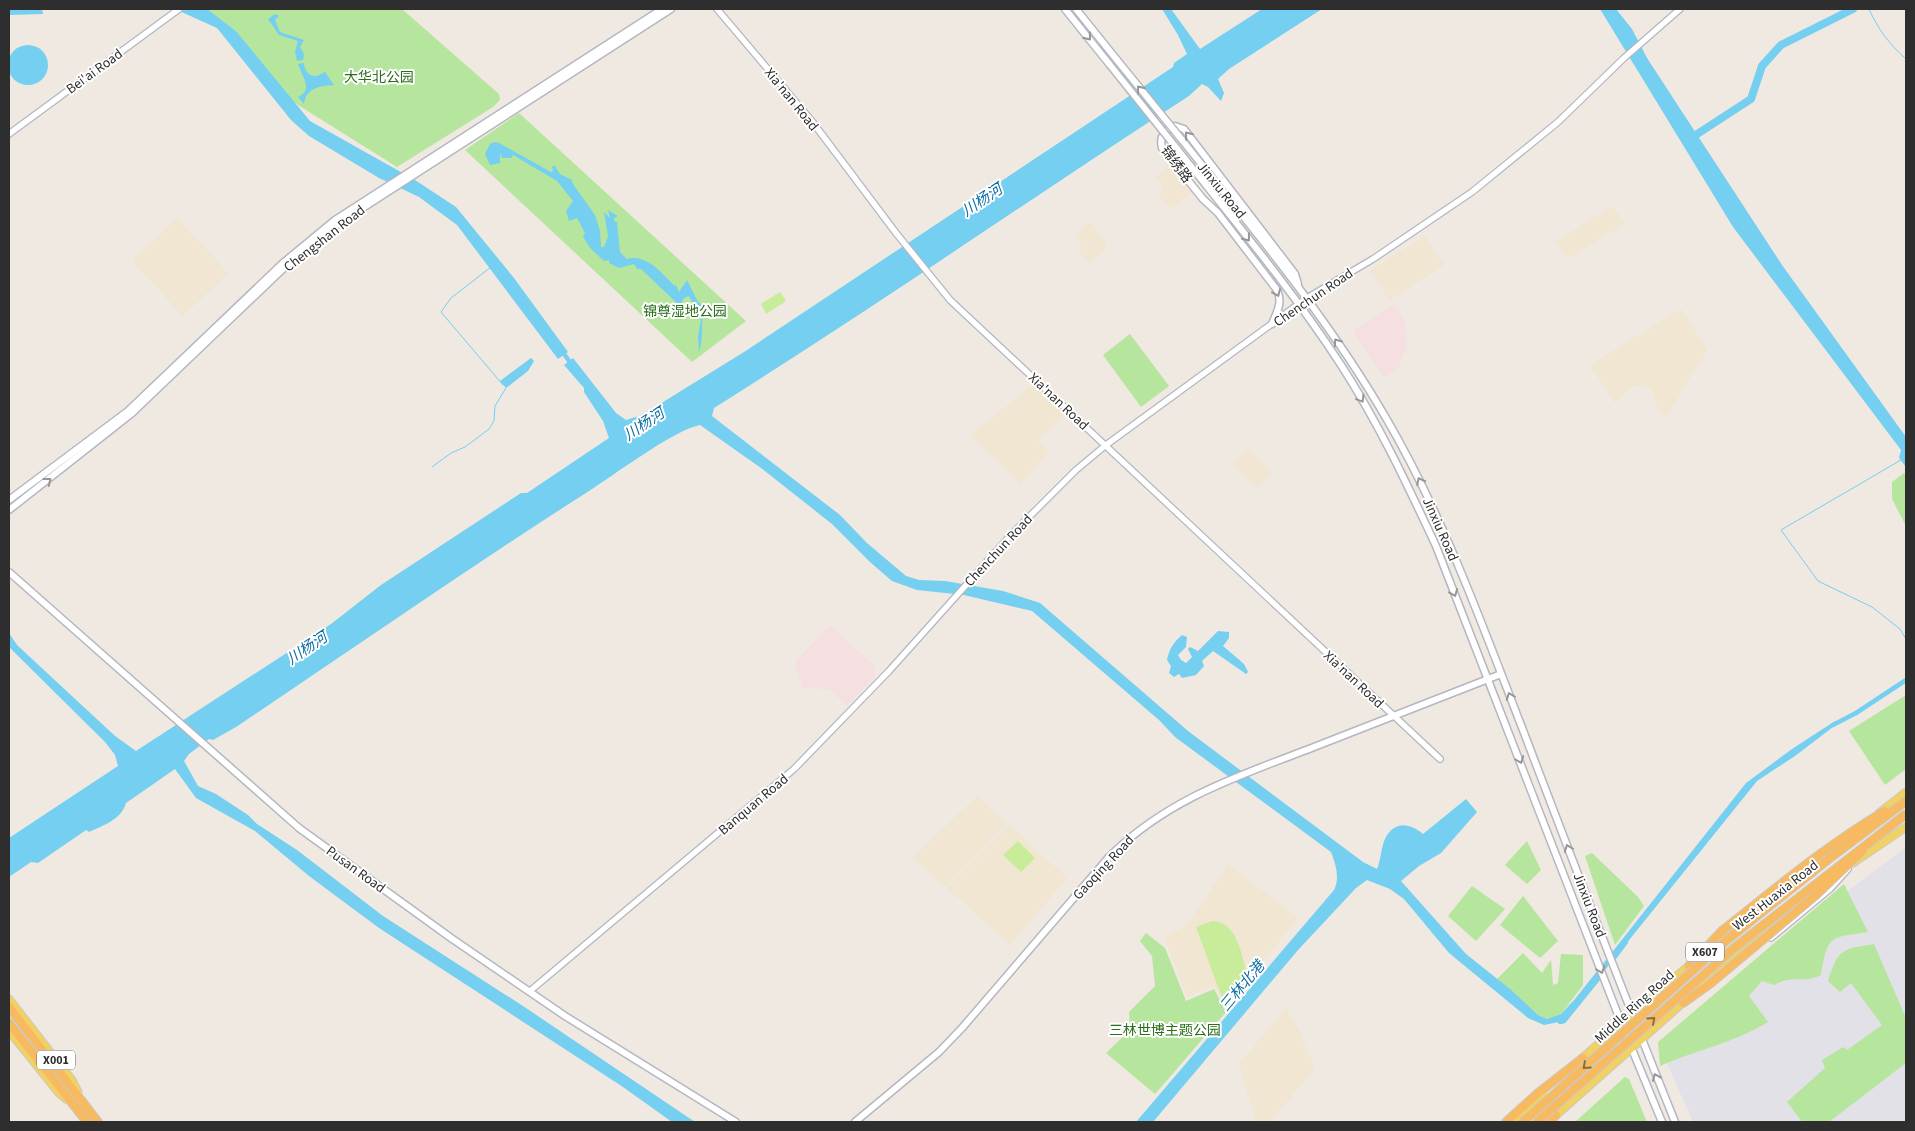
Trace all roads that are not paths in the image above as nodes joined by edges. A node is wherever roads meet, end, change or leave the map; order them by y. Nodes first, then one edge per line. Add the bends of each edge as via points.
1 (180, 9) edge
2 (662, 9) edge
3 (671, 9) edge
4 (717, 9) edge
5 (1065, 9) edge
6 (1076, 9) edge
7 (1680, 9) edge
8 (9, 134) edge
9 (408, 174) junction
10 (390, 186) junction
11 (1298, 287) junction
12 (1307, 298) junction
13 (1299, 304) junction
14 (1272, 324) junction
15 (1106, 445) junction
16 (9, 500) edge
17 (9, 510) edge
18 (9, 572) edge
19 (955, 596) joint
20 (1501, 674) junction
21 (1488, 679) junction
22 (1393, 716) junction
23 (1440, 759) dead end
24 (1906, 792) edge
25 (1906, 800) edge
26 (1906, 814) edge
27 (1906, 827) edge
28 (1880, 833) junction
29 (1689, 966) junction
30 (530, 990) junction
31 (9, 999) edge
32 (1683, 1003) junction
33 (9, 1007) edge
34 (1632, 1016) junction
35 (9, 1023) edge
36 (1622, 1025) junction
37 (9, 1031) edge
38 (1641, 1040) junction
39 (1632, 1048) junction
40 (1583, 1058) junction
41 (1556, 1116) joint
42 (86, 1122) edge
43 (100, 1122) edge
44 (736, 1122) edge
45 (855, 1122) edge
46 (1506, 1122) edge
47 (1512, 1122) edge
48 (1523, 1122) edge
49 (1537, 1122) edge
50 (1548, 1122) edge
51 (1662, 1122) edge
52 (1675, 1122) edge

1 - 8 street, Bei'ai Road
2 - 9 main road, Chengshan Road
3 - 9 main road, Chengshan Road
4 - 15 street, Xia'nan Road via 811,120 938,287
5 -> 13 main road, Jinxiu Road, bridge
11 -> 6 main road, Jinxiu Road, bridge
7 - 12 street, Chenchun Road via 1558,122 1472,192 1373,259
9 - 10 main road, Chengshan Road
10 - 16 main road, Chengshan Road via 308,241 128,411
17 -> 10 main road, Chengshan Road via 131,414 311,244
11 - 12 main road, Jinxiu Road
11 -> 14 main road, 锦绣路 via 1295,274 1184,129 1175,126 1165,132 1160,141 1162,148 1218,213 1277,290 1280,304
12 - 13 street, Chenchun Road
20 -> 12 main road, Jinxiu Road via 1449,543 1421,483 1362,378
13 - 14 street, Chenchun Road
13 -> 21 main road, Jinxiu Road via 1377,426 1409,488 1436,546
14 - 15 street, Chenchun Road
15 - 19 street, Chenchun Road via 1048,497
15 - 22 street, Xia'nan Road
18 - 30 main road, Pusan Road via 299,828 451,938
19 - 30 street, Banquan Road via 794,769
20 - 21 main road, Gaoqing Road
34 -> 20 main road, Jinxiu Road
21 - 22 main road, Gaoqing Road
21 -> 36 main road, Jinxiu Road
22 - 23 street, Xia'nan Road
22 - 45 main road, Gaoqing Road via 1228,781 1168,809 1127,840 1097,870 962,1028
24 - 29 main road, West Huaxia Road / X607
25 - 29 highway, bridge via 1845,836 1784,881 1722,931
25 -> 48 highway, Middle Ring Road, bridge via 1727,940
26 - 28 highway, Middle Ring Road, bridge
27 - 32 main road, West Huaxia Road / X607 via 1854,863 1740,952
28 - 32 highway, bridge via 1816,896
49 -> 28 highway, Middle Ring Road, bridge via 1734,948
29 - 34 main road, West Huaxia Road / X607
30 - 44 main road, Pusan Road via 565,1016
31 - 43 main road, X001
32 - 38 main road, West Huaxia Road / X607
33 - 43 highway, X001
34 - 36 main road, West Huaxia Road / X607
34 - 38 main road, Jinxiu Road
35 - 42 highway, X001
36 - 39 main road, Jinxiu Road
36 - 40 main road, West Huaxia Road / X607
37 - 42 main road, X001
38 - 39 main road, West Huaxia Road / X607
52 -> 38 main road, Jinxiu Road
39 - 41 main road, West Huaxia Road / X607
39 - 51 main road, Jinxiu Road
40 - 46 highway
40 - 47 main road, West Huaxia Road / X607
41 - 50 highway

